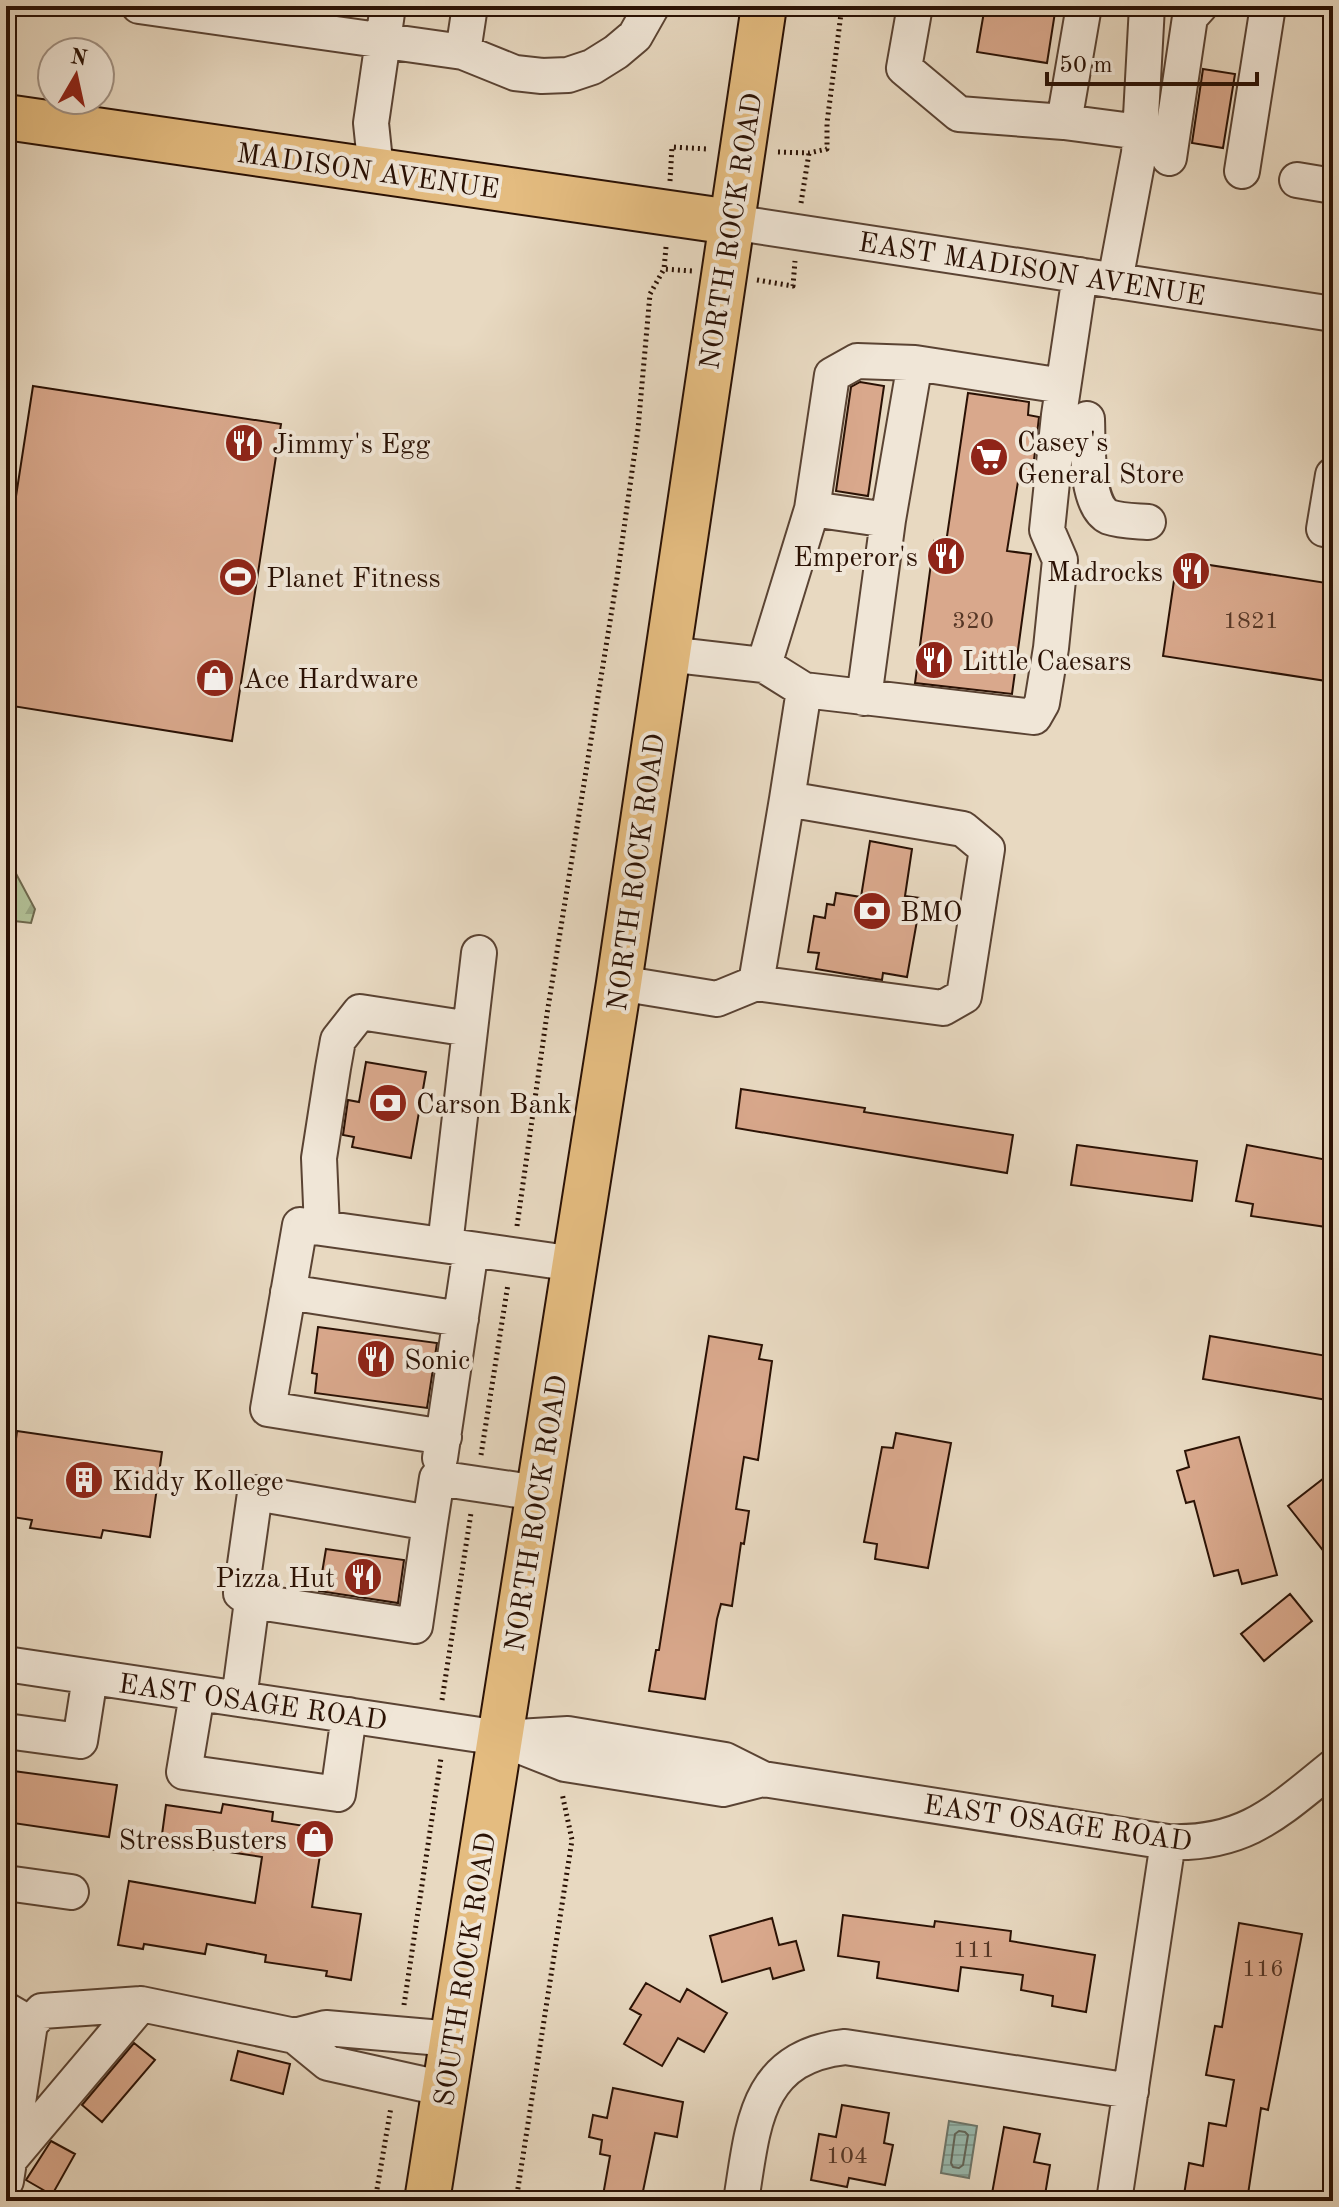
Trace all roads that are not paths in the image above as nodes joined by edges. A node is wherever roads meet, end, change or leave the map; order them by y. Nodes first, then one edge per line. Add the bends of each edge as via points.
1 (139, 6) edge
2 (388, 6) edge
3 (470, 6) edge
4 (652, 6) edge
5 (764, 6) edge
6 (915, 6) edge
7 (1084, 6) edge
8 (1147, 6) edge
9 (1200, 6) edge
10 (1268, 6) edge
11 (383, 42) junction
12 (463, 52) junction
13 (6, 117) edge
14 (1064, 122) junction
15 (1140, 132) junction
16 (1169, 158) dead end
17 (376, 171) junction
18 (1242, 171) dead end
19 (1297, 180) dead end
20 (1333, 186) edge
21 (731, 222) junction
22 (1080, 275) junction
23 (1115, 281) junction
24 (1333, 314) edge
25 (915, 363) junction
26 (1063, 386) junction
27 (1087, 419) dead end
28 (1333, 475) edge
29 (812, 509) junction
30 (888, 520) junction
31 (1148, 522) dead end
32 (1324, 529) dead end
33 (667, 654) junction
34 (764, 665) junction
35 (804, 690) junction
36 (864, 698) junction
37 (787, 799) junction
38 (479, 953) dead end
39 (619, 983) junction
40 (756, 983) junction
41 (470, 1029) junction
42 (322, 1228) junction
43 (458, 1247) junction
44 (575, 1264) junction
45 (288, 1292) junction
46 (461, 1319) junction
47 (444, 1437) junction
48 (437, 1478) junction
49 (538, 1493) junction
50 (430, 1523) junction
51 (252, 1601) junction
52 (6, 1664) edge
53 (90, 1677) junction
54 (197, 1694) junction
55 (239, 1699) junction
56 (349, 1715) junction
57 (6, 1731) edge
58 (500, 1738) junction
59 (1333, 1767) edge
60 (1168, 1842) junction
61 (6, 1883) edge
62 (71, 1892) dead end
63 (141, 2004) junction
64 (18, 2017) edge
65 (295, 2036) junction
66 (453, 2039) junction
67 (445, 2089) junction
68 (1131, 2091) junction
69 (8, 2170) edge
70 (427, 2201) edge
71 (741, 2201) edge
72 (1114, 2201) edge

1 - 11 street
2 - 11 street
3 - 12 street
4 - 12 street via 635,36 616,52 568,75 515,73
5 - 21 main road, NORTH ROCK ROAD
6 - 14 street via 904,68 959,114
7 - 14 street
8 - 15 street
9 - 16 street via 1190,17
10 - 18 street
11 - 12 street
11 - 17 street via 371,123
13 - 17 main road, MADISON AVENUE
14 - 15 street
15 - 23 street
17 - 21 main road, MADISON AVENUE
19 - 20 street
21 - 22 street, EAST MADISON AVENUE
21 - 33 main road, NORTH ROCK ROAD
22 - 23 street, EAST MADISON AVENUE
22 - 26 street
23 - 24 street, EAST MADISON AVENUE
25 - 26 street
25 - 29 street via 857,361 832,375
25 - 30 street
26 - 36 street via 1047,530 1060,560 1042,703 1034,717
27 - 31 street via 1089,478 1100,508 1108,517
28 - 32 street
29 - 30 street
29 - 34 street
30 - 36 street
33 - 34 street
33 - 39 main road, NORTH ROCK ROAD
34 - 35 street
35 - 36 street
35 - 37 street
37 - 40 street
37 - 40 street via 963,829 987,849 964,996 943,1008
38 - 41 street
39 - 40 street via 717,999
39 - 44 main road, NORTH ROCK ROAD
41 - 42 street via 360,1012 338,1040 319,1158
41 - 43 street
42 - 43 street
42 - 45 street via 300,1225
43 - 44 street
43 - 46 street
44 - 49 main road, NORTH ROCK ROAD
45 - 46 street
45 - 47 street via 268,1409
46 - 47 street
47 - 48 street
48 - 49 street
48 - 50 street
49 - 58 main road, NORTH ROCK ROAD
50 - 51 street via 415,1626
50 - 51 street via 255,1493 241,1593
51 - 55 street
52 - 53 street, EAST OSAGE ROAD
53 - 54 street, EAST OSAGE ROAD
53 - 57 street via 80,1741
54 - 55 street, EAST OSAGE ROAD
54 - 56 street via 184,1772 200,1775 338,1794
55 - 56 street, EAST OSAGE ROAD
56 - 58 street, EAST OSAGE ROAD
58 - 60 street, EAST OSAGE ROAD via 565,1764 723,1789 763,1779
58 - 66 main road, SOUTH ROCK ROAD
59 - 60 street, EAST OSAGE ROAD via 1246,1830 1195,1843
60 - 68 street
61 - 62 street
63 - 64 street
63 - 65 street
63 - 69 street
64 - 69 street
65 - 66 street via 326,2028
65 - 67 street via 328,2063
66 - 67 main road, SOUTH ROCK ROAD
67 - 70 main road, SOUTH ROCK ROAD
68 - 71 street via 845,2047 808,2055 787,2068 763,2097 754,2120
68 - 72 street

